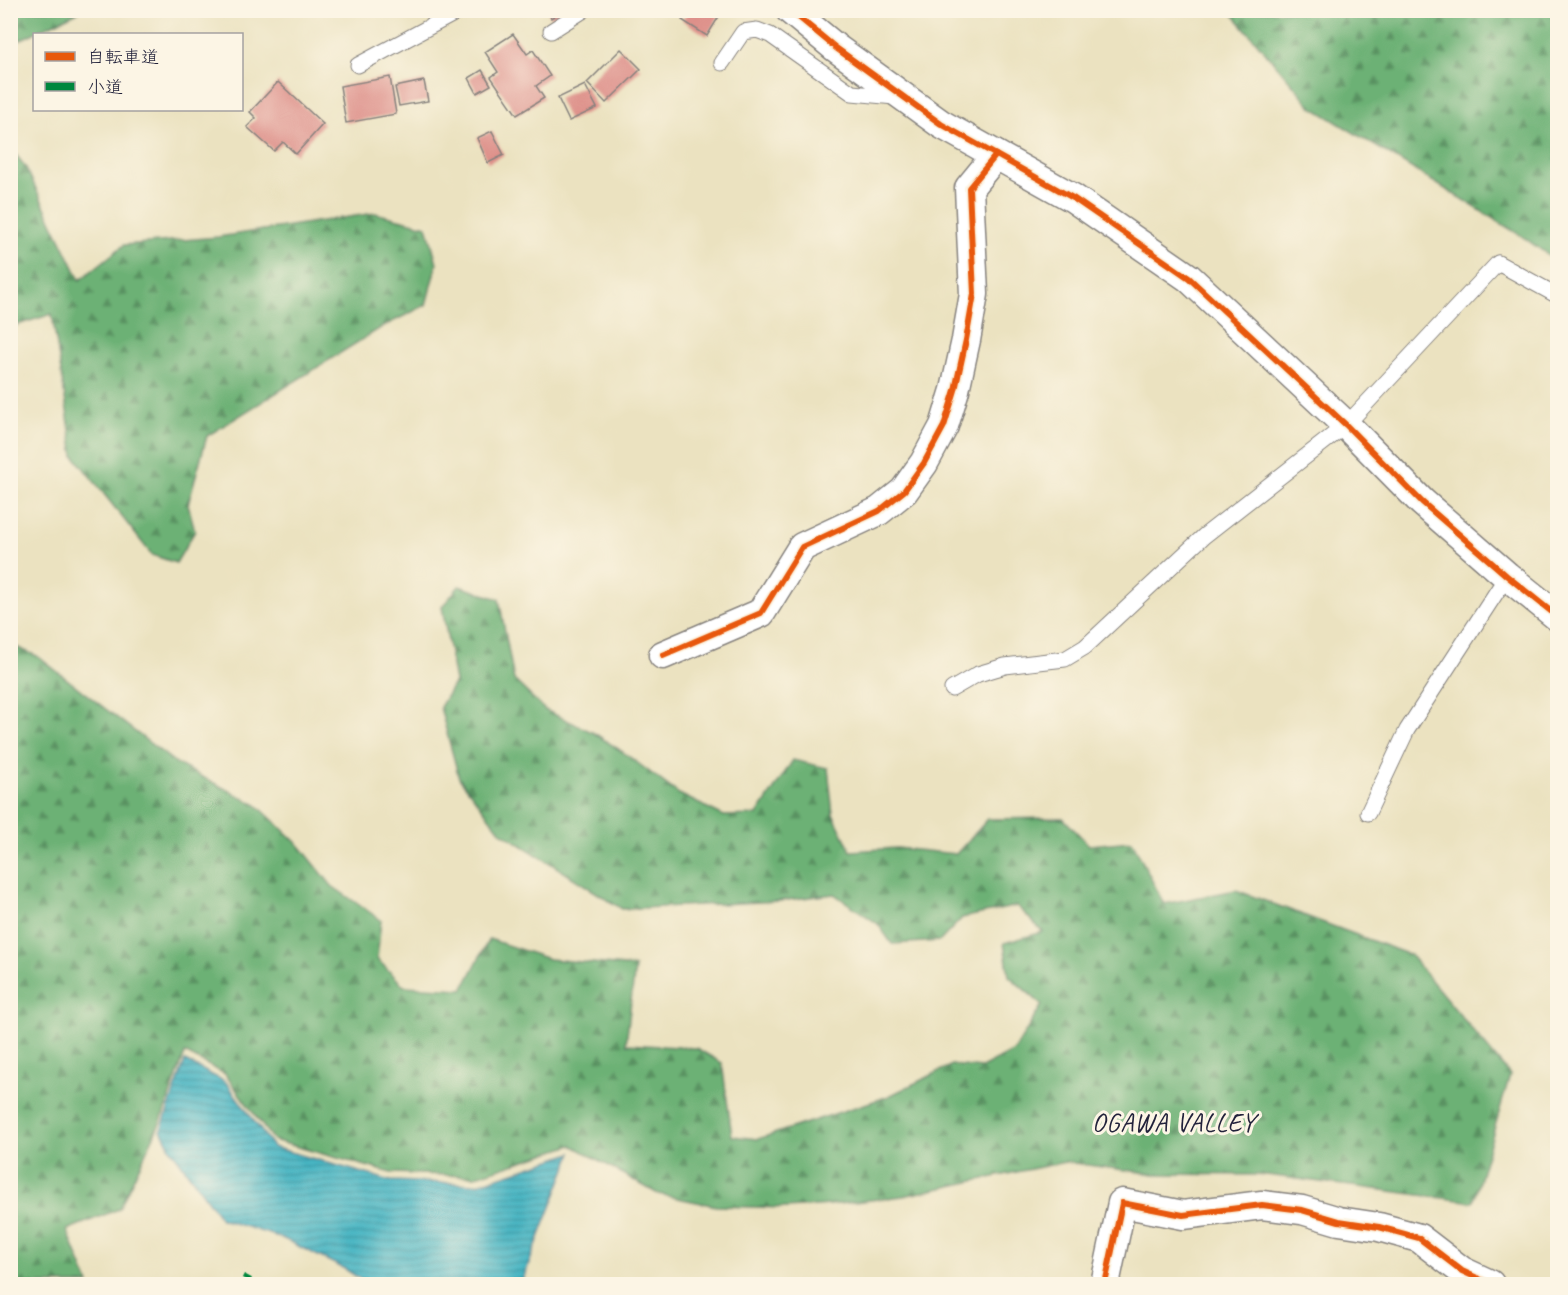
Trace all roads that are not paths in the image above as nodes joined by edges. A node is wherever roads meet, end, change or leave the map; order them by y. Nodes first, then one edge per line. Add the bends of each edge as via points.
1 (461, 10) edge
2 (584, 10) edge
3 (790, 10) edge
4 (551, 31) dead end
5 (722, 63) dead end
6 (358, 65) dead end
7 (904, 97) junction
8 (996, 155) junction
9 (1557, 296) edge
10 (1346, 425) junction
11 (1507, 576) junction
12 (1557, 617) edge
13 (663, 655) dead end
14 (952, 689) dead end
15 (1368, 813) dead end
16 (1105, 1284) edge
17 (1490, 1284) edge

1 - 6 lane
2 - 4 lane
3 - 7 street
5 - 7 lane via 743,32 757,30 770,34 852,93
7 - 8 street via 941,124
8 - 10 street via 1073,198 1189,278
8 - 13 street via 969,188 974,294 955,390 944,426 924,463 904,491 879,511 802,547 762,614
9 - 10 lane via 1498,263
10 - 11 street via 1422,502
10 - 14 lane via 1204,536 1085,647 1065,659 987,671
11 - 12 street
11 - 15 lane via 1407,730
16 - 17 street via 1122,1203 1183,1215 1262,1205 1302,1210 1419,1238 1462,1271

